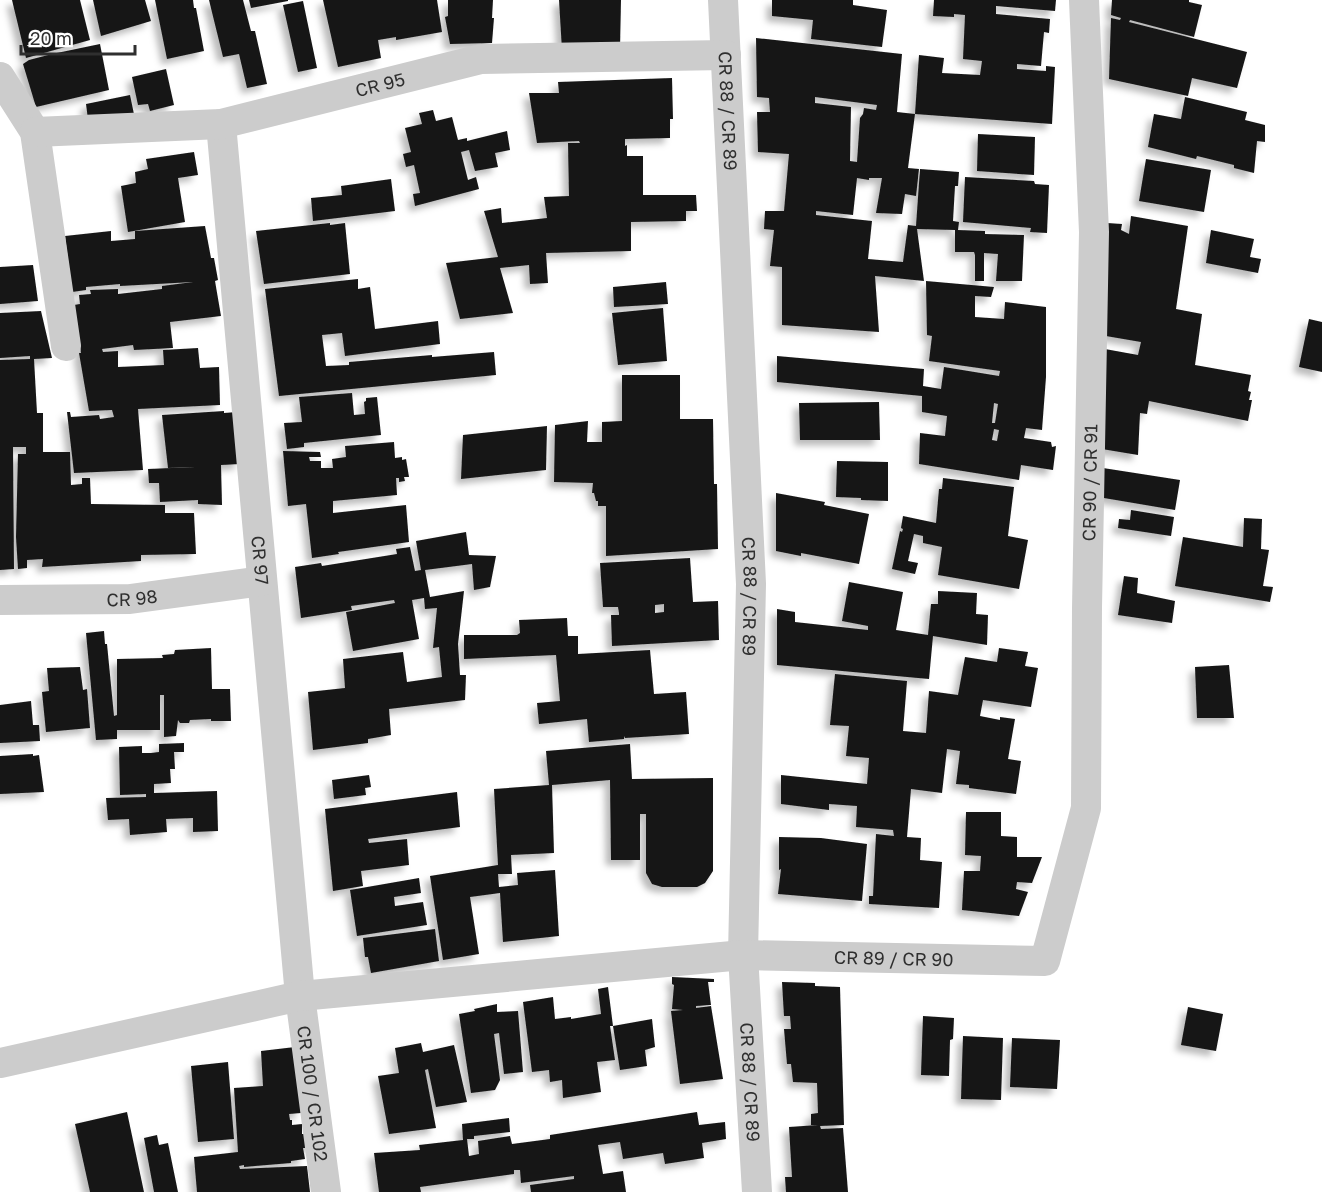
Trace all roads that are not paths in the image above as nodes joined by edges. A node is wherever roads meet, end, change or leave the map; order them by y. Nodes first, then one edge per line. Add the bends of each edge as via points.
1 (723, 0) edge
2 (1084, 0) edge
3 (726, 55) junction
4 (0, 77) edge
5 (221, 124) junction
6 (35, 132) junction
7 (66, 346) dead end
8 (262, 581) junction
9 (0, 600) edge
10 (743, 955) junction
11 (1045, 961) joint
12 (300, 996) junction
13 (0, 1063) edge
14 (326, 1192) edge
15 (757, 1192) edge

1 - 3 street, CR 88 / CR 89
2 - 11 street, CR 90 / CR 91 via 1094,232 1086,808
3 - 5 street, CR 95 via 481,59
3 - 10 street, CR 88 / CR 89 via 751,584
4 - 6 street
5 - 6 street, CR 95
5 - 8 street, CR 97
6 - 7 street
8 - 9 street, CR 98 via 130,599
8 - 12 street, CR 97
10 - 11 street, CR 89 / CR 90
10 - 12 street, CR 89 / CR 90
10 - 15 street, CR 88 / CR 89
12 - 13 street, CR 89 / CR 90
12 - 14 street, CR 100 / CR 102

